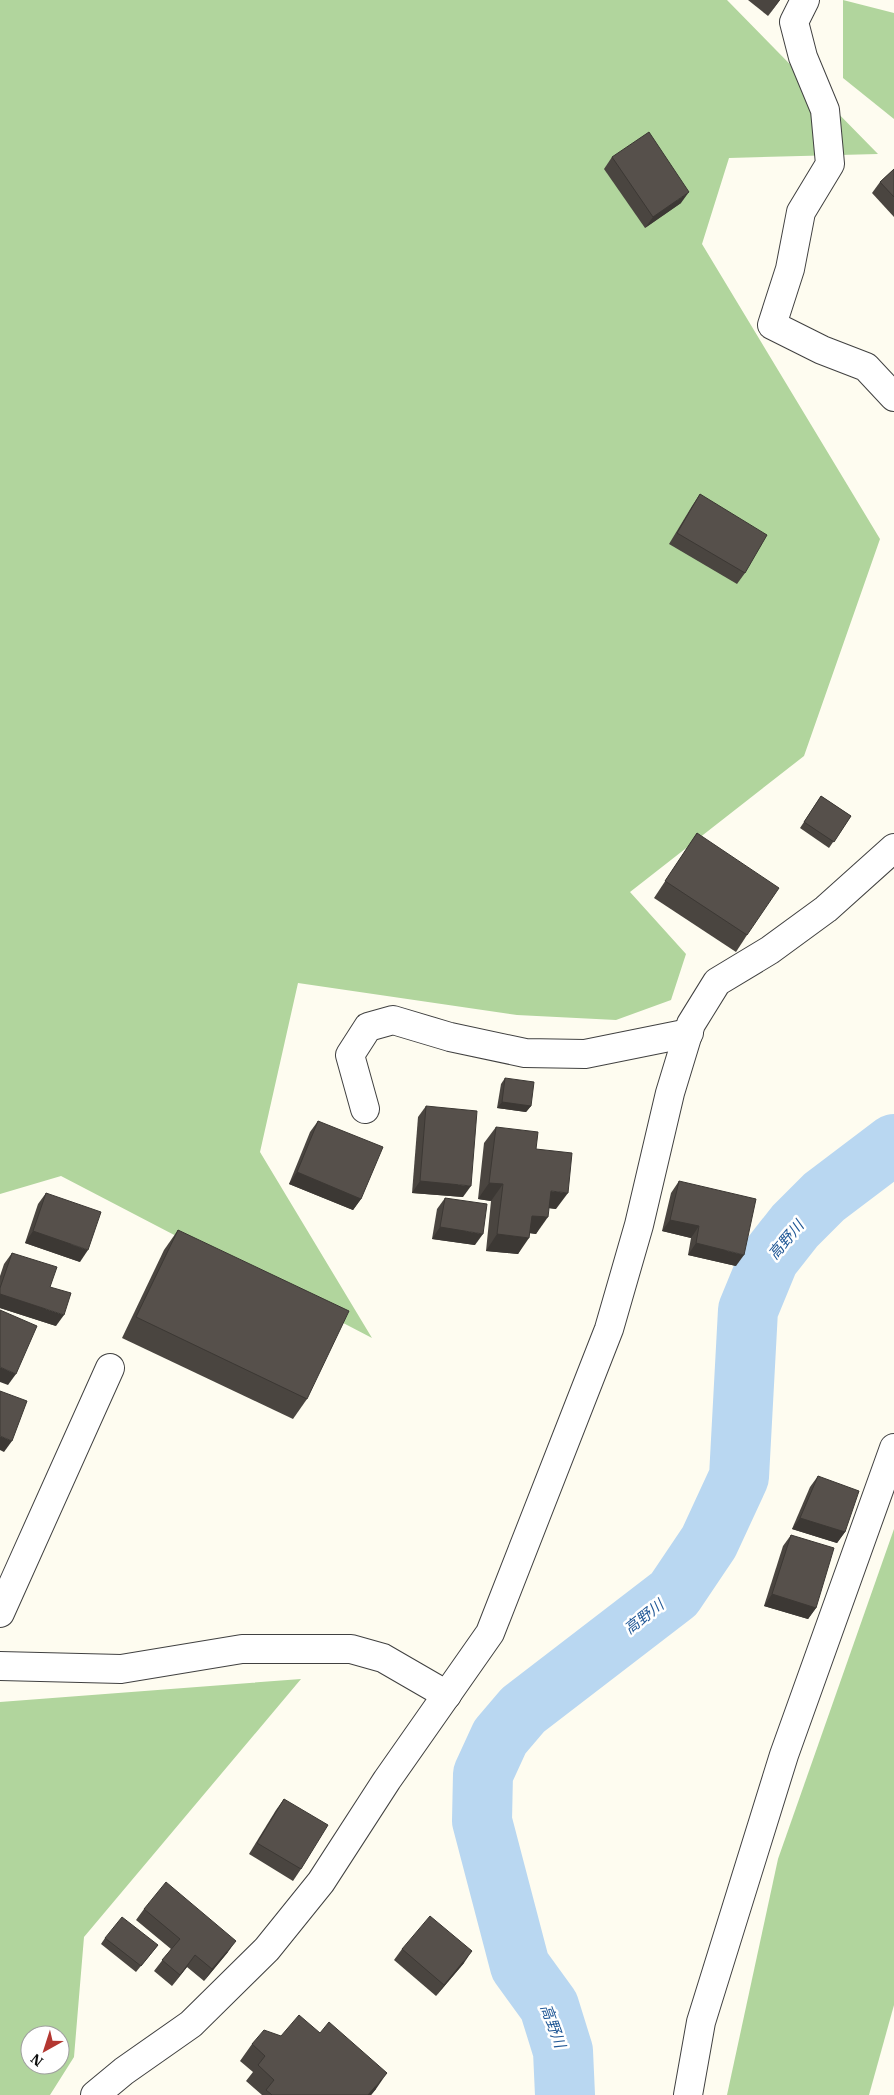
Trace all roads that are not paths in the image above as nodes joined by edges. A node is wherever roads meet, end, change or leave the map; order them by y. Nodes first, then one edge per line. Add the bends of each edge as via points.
1 (805, 0) edge
2 (894, 397) edge
3 (894, 848) edge
4 (688, 1033) junction
5 (365, 1109) dead end
6 (110, 1368) dead end
7 (894, 1448) edge
8 (0, 1613) edge
9 (0, 1666) edge
10 (448, 1695) junction
11 (95, 2095) edge
12 (688, 2095) edge

1 - 2 street via 794,22 803,57 825,110 830,164 801,212 790,269 772,326 822,350 866,366
3 - 4 street via 826,909 770,950 717,982
4 - 5 street via 585,1054 525,1053 450,1037 393,1020 368,1027 350,1055
4 - 10 street via 609,1329 490,1633
6 - 8 street
7 - 12 street via 784,1755 701,2022
9 - 10 street via 121,1669 242,1649 351,1649 383,1658
10 - 11 street via 387,1780 321,1882 267,1949 191,2024 124,2070

